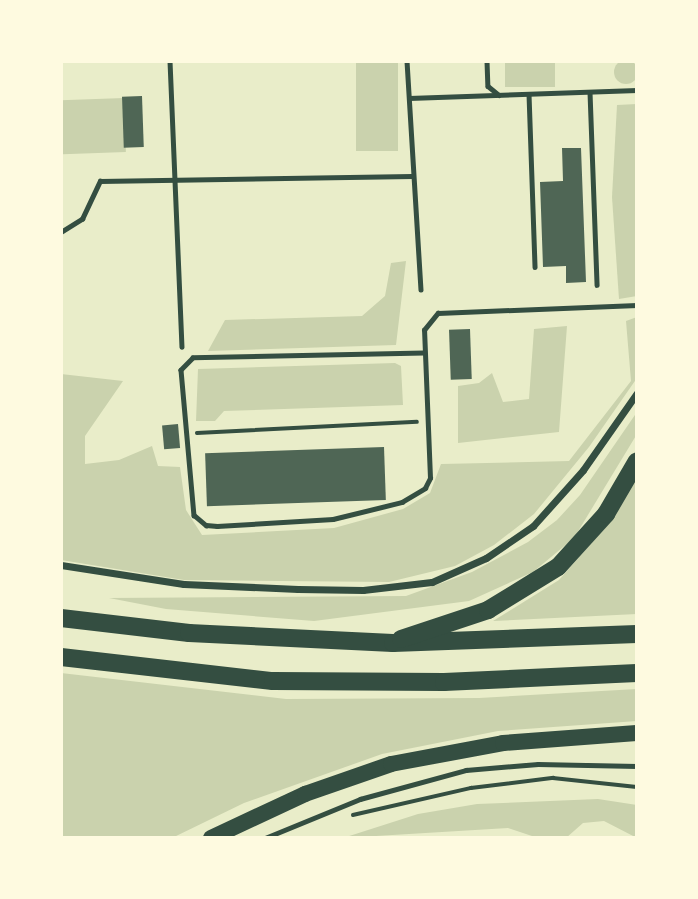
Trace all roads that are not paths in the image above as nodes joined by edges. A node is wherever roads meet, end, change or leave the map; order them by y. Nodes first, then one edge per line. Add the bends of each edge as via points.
1 (170, 61) edge
2 (407, 61) edge
3 (487, 61) edge
4 (637, 90) edge
5 (590, 92) junction
6 (529, 94) junction
7 (500, 95) junction
8 (409, 98) junction
9 (412, 176) junction
10 (178, 181) junction
11 (61, 232) edge
12 (535, 267) dead end
13 (597, 285) dead end
14 (421, 290) dead end
15 (637, 305) edge
16 (182, 347) dead end
17 (424, 353) junction
18 (637, 393) edge
19 (637, 461) edge
20 (61, 565) edge
21 (61, 618) edge
22 (637, 634) edge
23 (393, 643) junction
24 (61, 657) edge
25 (637, 673) edge
26 (637, 733) edge
27 (637, 766) edge
28 (211, 838) edge
29 (265, 838) edge

1 - 10 lane
2 - 8 lane
3 - 7 lane via 488,86
4 - 5 lane
5 - 6 lane
5 - 13 lane
6 - 7 lane
6 - 12 lane
7 - 8 lane
8 - 9 lane
9 - 10 lane
9 - 14 lane
10 - 11 lane via 100,181 82,219
10 - 16 lane
15 - 17 lane via 439,313 424,330
17 - 17 lane via 193,358 181,370 191,508 200,521 217,526 333,519 416,495 430,478
18 - 20 street via 583,470 533,526 486,558 432,582 363,590 184,584
19 - 23 highway via 591,534 541,580 488,610 440,622
21 - 23 highway via 244,637
22 - 23 highway
24 - 25 highway via 273,681 444,682
26 - 28 main road via 503,743 415,758 328,785
27 - 29 lane via 538,764 466,770 360,799

